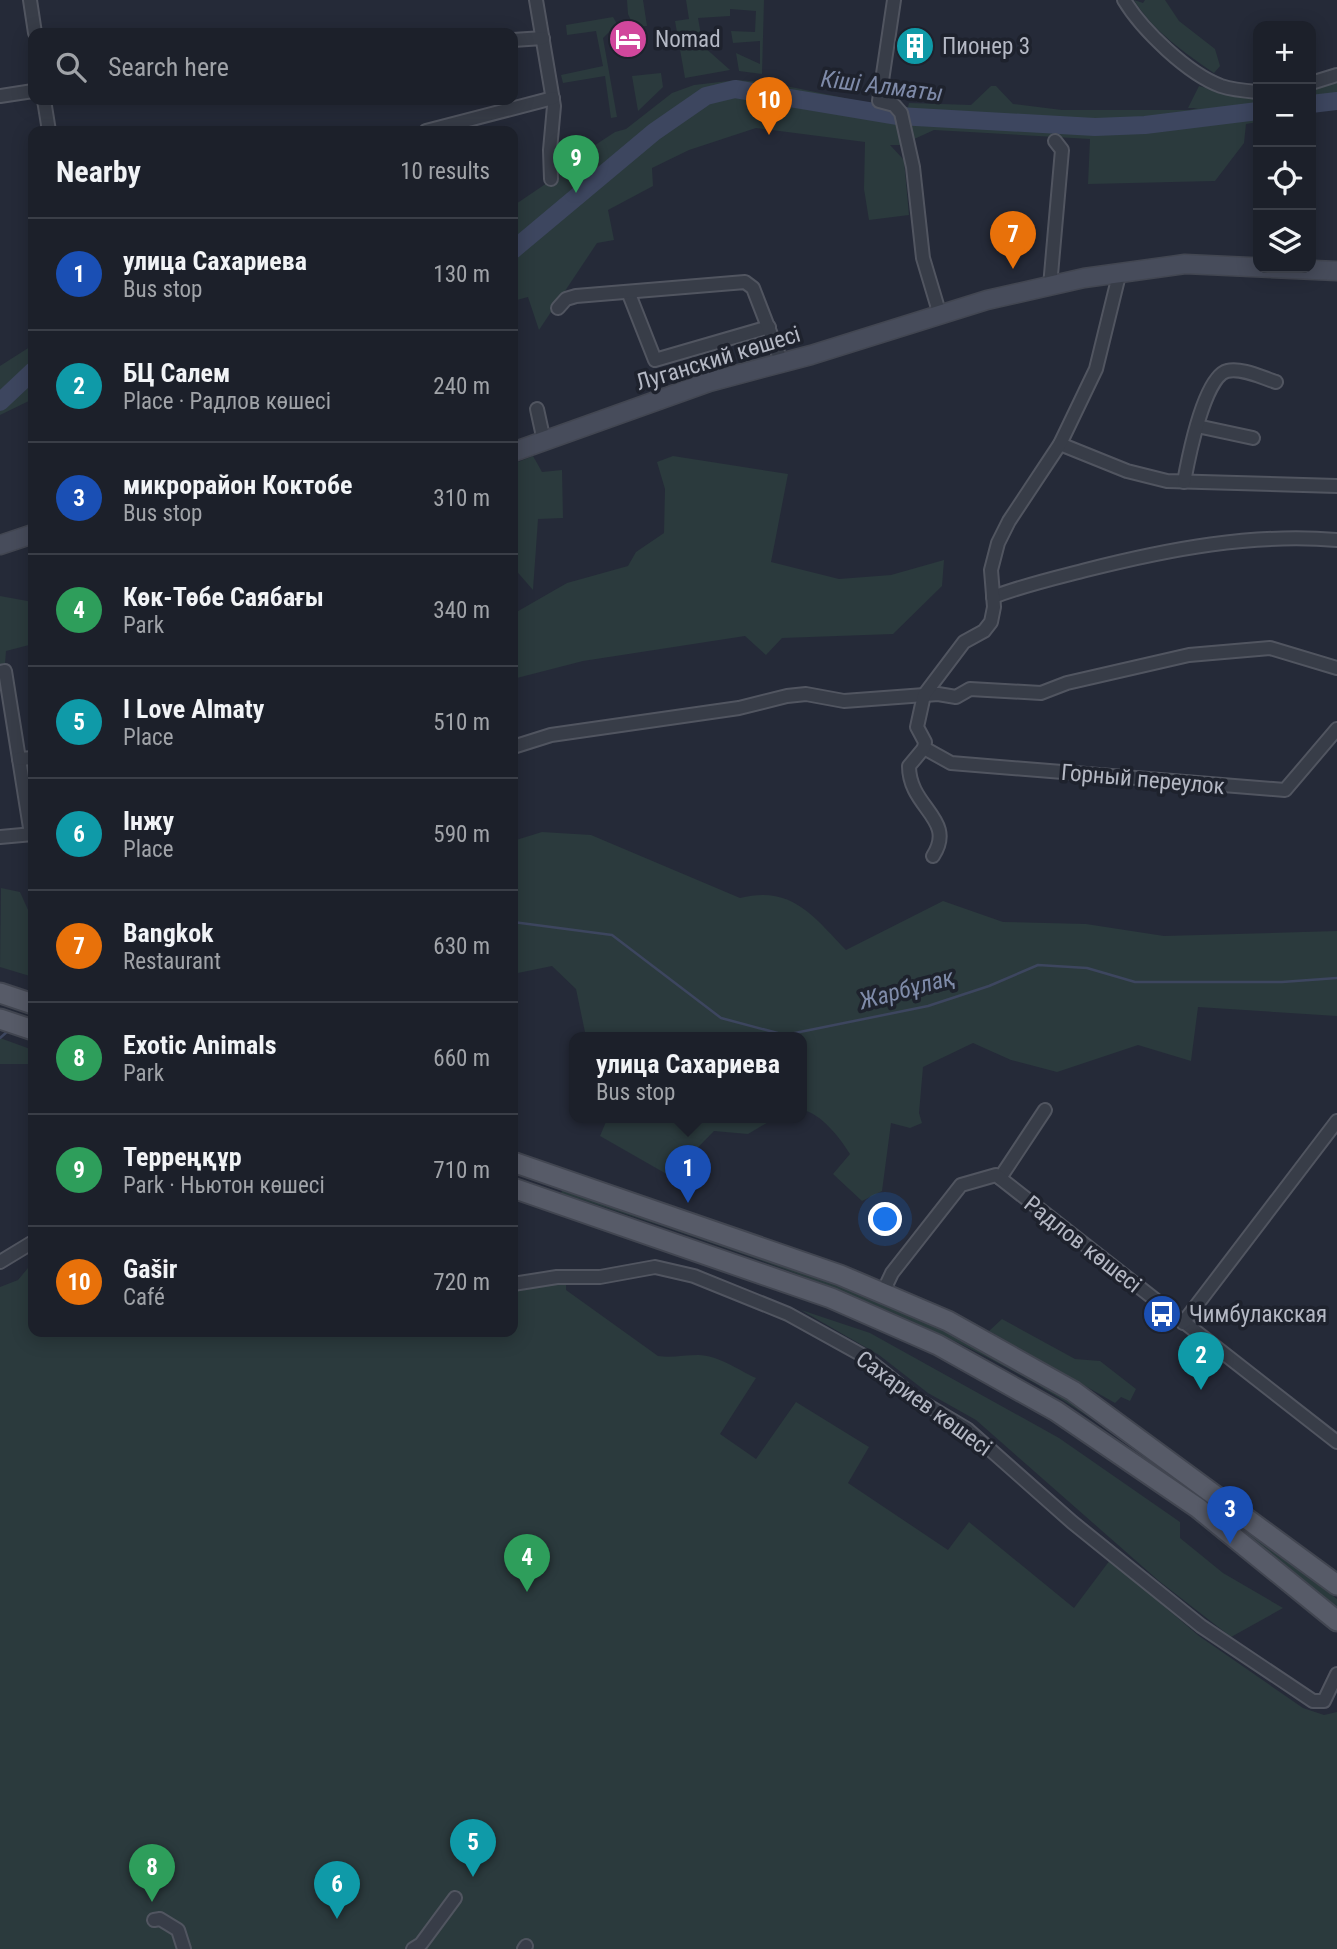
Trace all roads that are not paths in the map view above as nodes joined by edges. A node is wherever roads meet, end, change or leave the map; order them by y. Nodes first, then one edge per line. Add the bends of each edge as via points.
1 (30, 0) edge
2 (536, 0) edge
3 (894, 0) edge
4 (1125, 0) edge
5 (34, 28) edge
6 (543, 38) junction
7 (518, 40) edge
8 (1337, 75) edge
9 (1316, 81) edge
10 (1253, 91) edge
11 (28, 92) edge
12 (0, 96) edge
13 (553, 98) junction
14 (45, 105) edge
15 (48, 126) edge
16 (445, 126) edge
17 (1055, 141) dead end
18 (551, 180) dead end
19 (1120, 271) junction
20 (1337, 271) edge
21 (1050, 286) junction
22 (629, 294) junction
23 (558, 308) dead end
24 (940, 315) junction
25 (769, 327) junction
26 (782, 363) junction
27 (1276, 382) dead end
28 (537, 409) dead end
29 (1197, 426) junction
30 (1253, 438) dead end
31 (544, 441) junction
32 (1060, 444) junction
33 (518, 450) edge
34 (1184, 482) junction
35 (1337, 486) edge
36 (28, 536) edge
37 (1337, 540) edge
38 (0, 545) edge
39 (993, 597) junction
40 (1337, 668) edge
41 (0, 672) edge
42 (925, 695) junction
43 (1337, 730) edge
44 (518, 745) edge
45 (924, 748) junction
46 (28, 758) edge
47 (19, 759) junction
48 (28, 811) edge
49 (28, 834) edge
50 (0, 837) edge
51 (933, 856) dead end
52 (0, 993) edge
53 (28, 1002) edge
54 (0, 1019) edge
55 (28, 1028) edge
56 (1045, 1110) dead end
57 (1337, 1121) edge
58 (518, 1164) edge
59 (1000, 1178) junction
60 (518, 1190) edge
61 (28, 1245) edge
62 (0, 1262) edge
63 (518, 1283) edge
64 (883, 1292) junction
65 (1183, 1323) junction
66 (1337, 1442) edge
67 (1337, 1586) edge
68 (1337, 1620) edge
69 (1335, 1683) edge
70 (455, 1898) dead end
71 (154, 1920) dead end
72 (184, 1949) edge
73 (413, 1949) edge

1 - 5 street
2 - 6 street
3 - 24 street via 879,101 894,105 901,119 925,268
4 - 10 street via 1145,29 1205,78 1230,89
6 - 7 street
6 - 13 street
8 - 9 street
11 - 12 street
13 - 16 street
13 - 18 street
14 - 15 street
17 - 21 street via 1062,150
19 - 20 street, Луганский көшесі via 1185,264
19 - 21 street, Луганский көшесі
19 - 32 street via 1096,369
21 - 24 street, Луганский көшесі
22 - 23 street via 576,296
22 - 25 street via 746,282 753,288
22 - 25 street via 655,360
24 - 26 street, Луганский көшесі
25 - 26 street
26 - 31 street, Луганский көшесі via 709,383
27 - 29 street via 1226,370 1208,394
28 - 31 street
29 - 30 street
29 - 34 street
31 - 33 street, Луганский көшесі
32 - 34 street via 1128,471
32 - 39 street via 998,543 991,569
34 - 35 street
36 - 38 street
37 - 39 street via 1219,542 1120,561
39 - 42 street via 991,622 964,642
40 - 42 street via 1270,648 1189,655 1034,694 970,689 956,696
41 - 47 street via 5,671
42 - 44 street via 844,701 806,694 787,696 739,708 551,735
42 - 45 street via 917,727
43 - 45 street, Горный переулок via 1285,790 951,763
45 - 51 street via 908,766 911,789 939,825 940,845
46 - 47 street
47 - 48 street
49 - 50 street
52 - 53 main road
54 - 55 main road
56 - 59 street
57 - 65 street
58 - 64 main road
59 - 64 street via 996,1175 961,1185 892,1273
59 - 65 street, Радлов көшесі
60 - 68 main road via 831,1298 939,1345 1056,1411 1187,1500
61 - 62 street
63 - 69 street, Сахариев көшесі via 654,1268 694,1276 788,1314 862,1356 915,1398 967,1429 1072,1522 1201,1626 1313,1701 1324,1700
64 - 67 main road via 948,1321 1073,1391
65 - 66 street, Радлов көшесі
70 - 73 street
71 - 72 street via 178,1930

